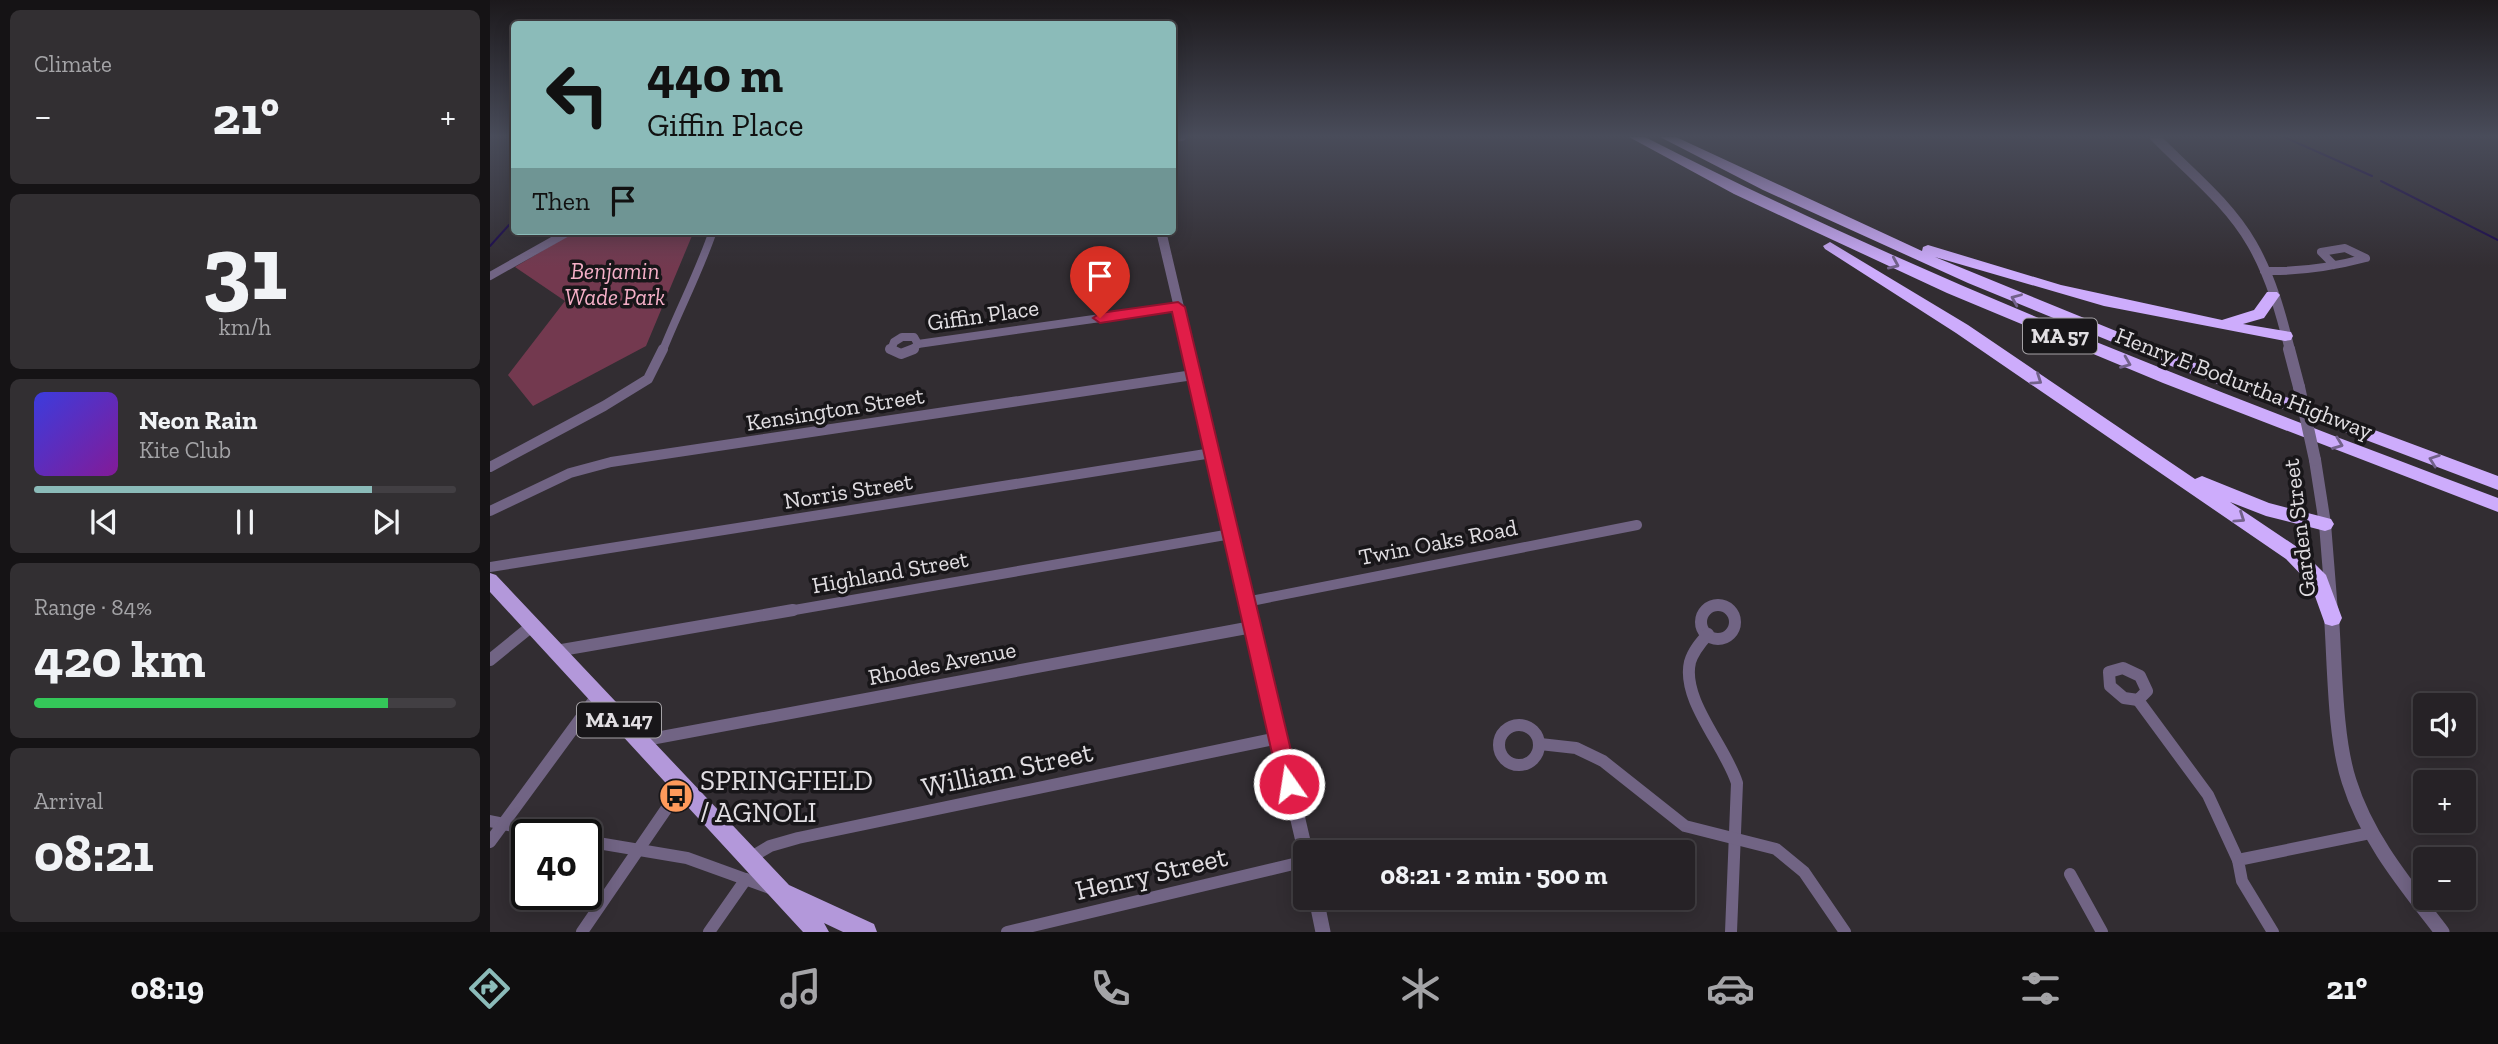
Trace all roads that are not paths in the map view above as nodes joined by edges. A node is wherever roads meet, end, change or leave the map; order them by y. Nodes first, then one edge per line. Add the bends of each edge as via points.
1 (1717, 180) edge
2 (1718, 180) edge
3 (1755, 180) edge
4 (1760, 180) edge
5 (2196, 180) edge
6 (563, 235) edge
7 (712, 235) edge
8 (1162, 235) edge
9 (2334, 265) dead end
10 (2264, 271) junction
11 (490, 276) edge
12 (2273, 295) junction
13 (1178, 307) junction
14 (2190, 320) junction
15 (2285, 336) junction
16 (918, 344) dead end
17 (1194, 375) junction
18 (2123, 439) junction
19 (1212, 453) junction
20 (490, 467) edge
21 (2498, 483) edge
22 (2498, 505) edge
23 (490, 511) edge
24 (2325, 524) junction
25 (1637, 525) dead end
26 (1231, 534) junction
27 (490, 567) edge
28 (490, 580) edge
29 (1247, 602) junction
30 (2332, 618) junction
31 (533, 625) junction
32 (1252, 626) junction
33 (1708, 634) dead end
34 (556, 651) junction
35 (490, 660) edge
36 (597, 696) junction
37 (2138, 700) dead end
38 (1278, 738) junction
39 (639, 741) junction
40 (1540, 744) dead end
41 (682, 786) junction
42 (496, 822) edge
43 (2370, 833) junction
44 (1736, 839) junction
45 (1303, 840) edge
46 (490, 842) edge
47 (602, 843) edge
48 (637, 848) junction
49 (2238, 860) junction
50 (1293, 864) edge
51 (748, 869) junction
52 (2070, 874) dead end
53 (781, 891) junction
54 (1318, 910) edge
55 (582, 932) edge
56 (709, 932) edge
57 (818, 932) edge
58 (866, 932) edge
59 (1007, 932) edge
60 (1323, 932) edge
61 (1731, 932) edge
62 (1845, 932) edge
63 (2102, 932) edge
64 (2273, 932) edge
65 (2442, 932) edge

1 -> 18 highway via 1914,298
2 -> 22 highway, Henry E Bodurtha Highway / MA 57 via 1874,256 2063,337
21 -> 3 highway, Henry E Bodurtha Highway / MA 57 via 2052,314 1860,232
4 - 14 highway via 1914,245 2068,291
5 - 10 street, Garden Street via 2234,220
6 - 11 street
7 - 20 street via 648,379
8 - 13 street
9 - 10 street via 2290,273
10 - 12 street, Garden Street
12 - 14 highway via 2263,312 2244,321
12 - 15 street, Garden Street
13 - 16 street, Giffin Place
13 - 17 street
14 - 15 highway
15 - 24 street, Garden Street, bridge via 2315,460
17 - 19 street
17 - 23 street, Kensington Street via 611,462 570,473
18 - 24 highway via 2218,490 2266,509
18 -> 30 highway via 2301,561 2323,589
19 - 26 street
19 - 27 street, Norris Street
24 - 30 street, Garden Street
25 - 29 street, Twin Oaks Road
26 - 29 street
26 - 34 street, Highland Street
28 - 31 main road, MA 147
29 - 32 street
30 - 43 street, Garden Street via 2345,769
31 - 34 main road, MA 147
31 - 35 street
32 - 38 street
32 - 39 street, Rhodes Avenue
33 - 44 street via 1690,661 1690,682 1735,776
34 - 36 main road, MA 147
36 - 39 main road, MA 147
36 - 42 street
37 - 49 street via 2208,792
38 - 45 street
38 - 51 street, William Street via 798,838 770,846
39 - 41 main road, MA 147
40 - 44 street via 1588,751 1680,823
41 - 48 street
41 - 51 main road, MA 147
42 - 46 street
43 - 49 street
43 - 65 street, Garden Street
44 - 61 street
44 - 62 street via 1769,846 1793,861
47 - 48 street
48 - 51 street
48 - 55 street
49 - 64 street via 2242,881
50 - 59 street, Henry Street
51 - 53 main road, MA 147
51 - 56 street
52 - 63 street
53 - 57 main road, MA 147
53 - 58 main road
54 - 60 street

